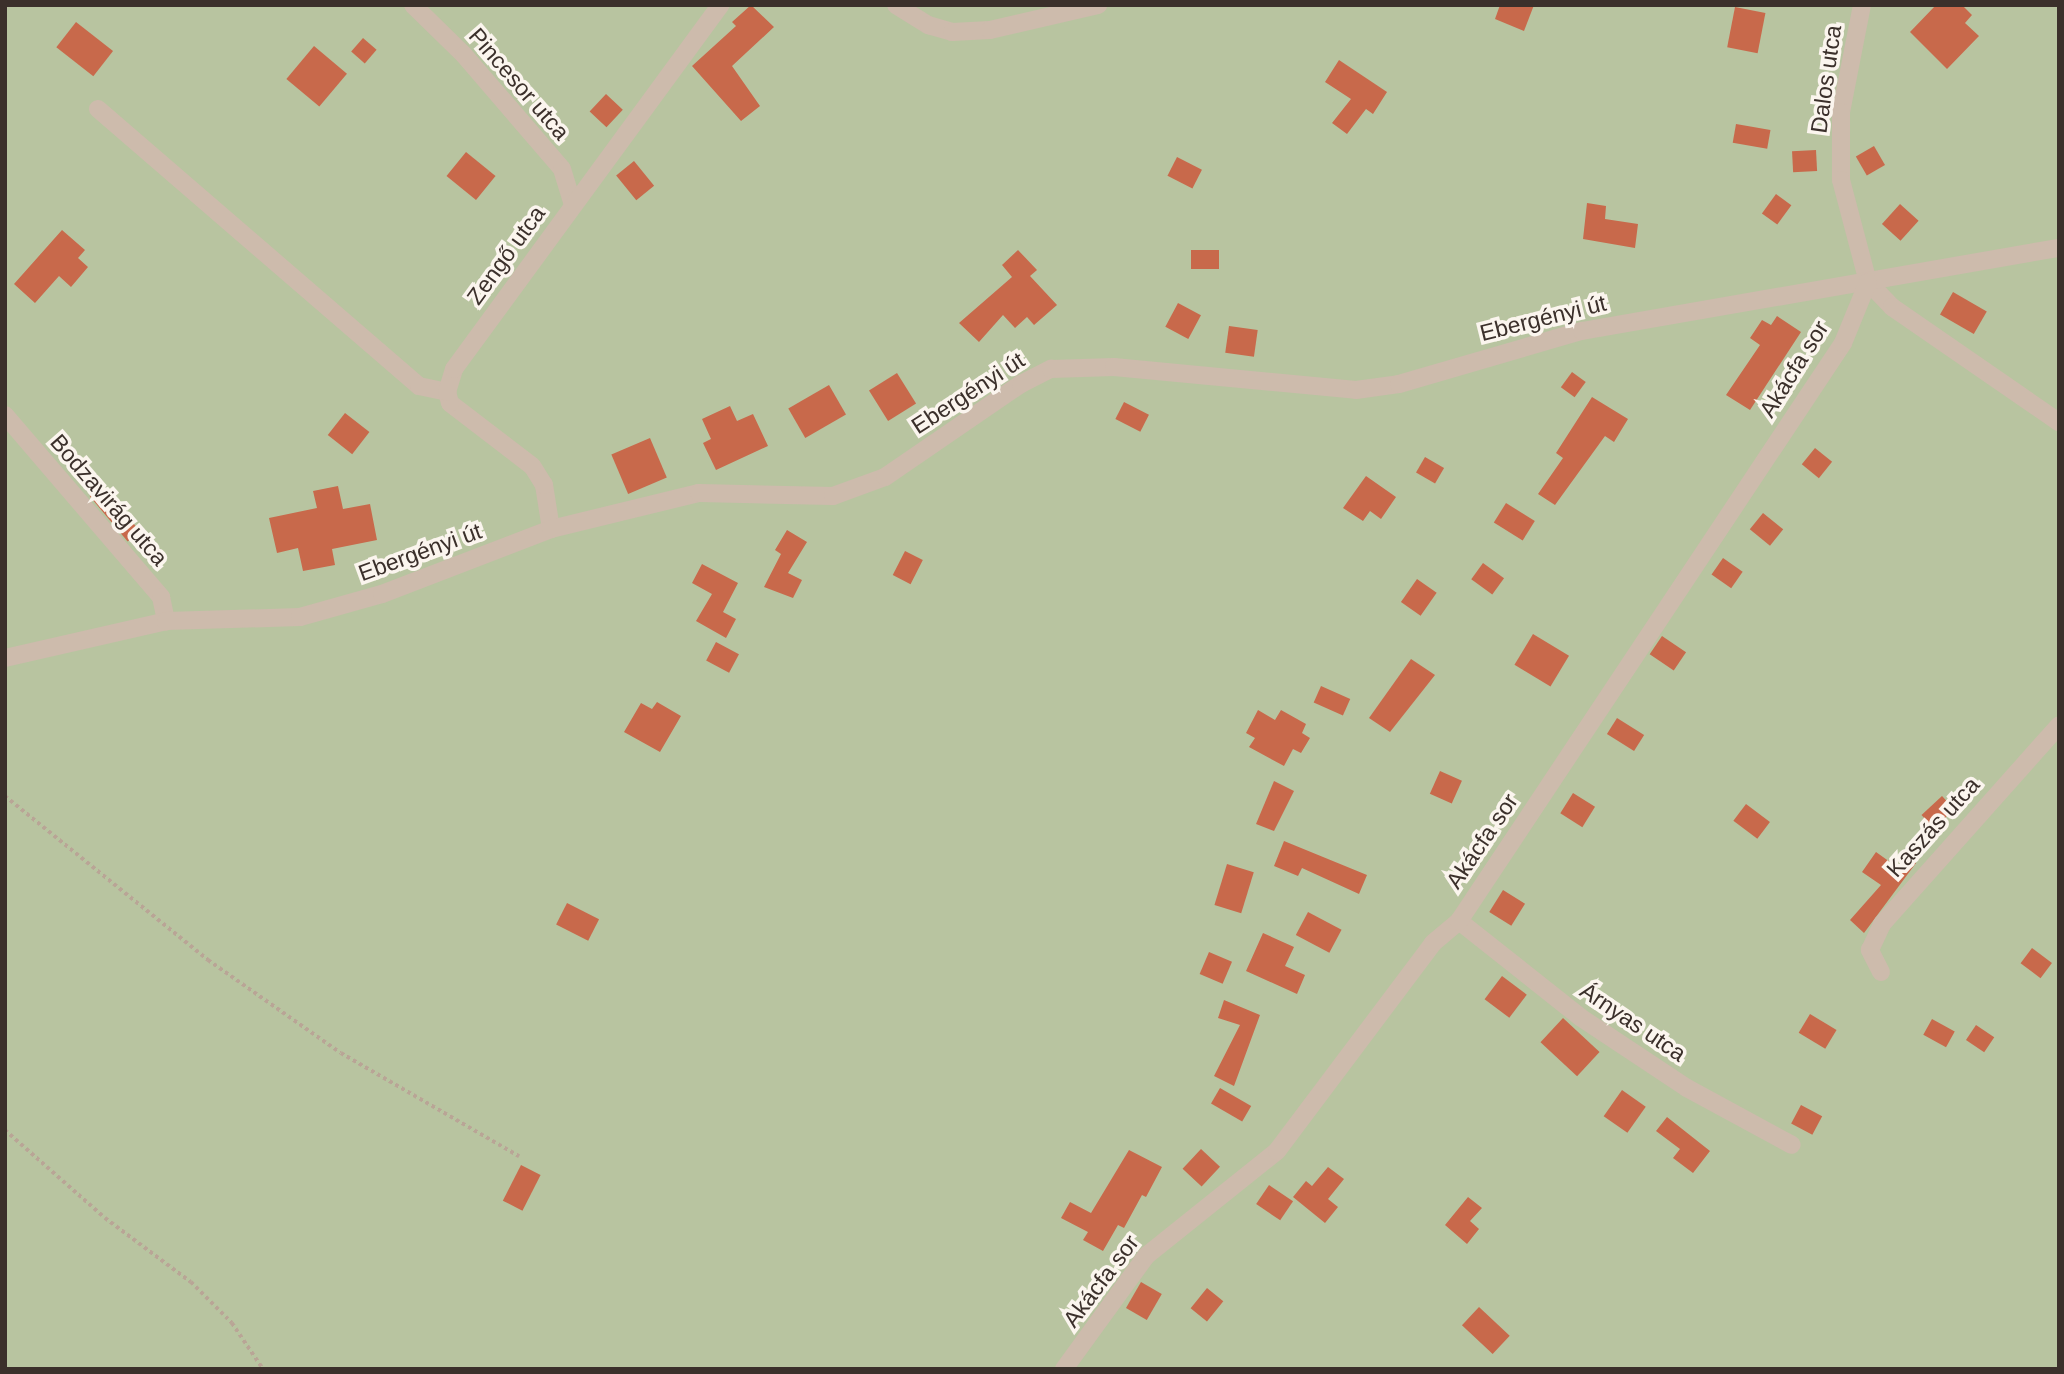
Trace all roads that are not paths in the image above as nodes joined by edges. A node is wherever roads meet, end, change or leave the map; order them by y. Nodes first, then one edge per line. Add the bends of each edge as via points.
1 (413, 5) edge
2 (720, 5) edge
3 (896, 5) edge
4 (1098, 5) edge
5 (1862, 5) edge
6 (98, 109) dead end
7 (573, 204) junction
8 (2059, 248) edge
9 (1868, 282) junction
10 (447, 392) junction
11 (5, 415) edge
12 (2059, 422) edge
13 (551, 529) junction
14 (166, 621) junction
15 (5, 658) edge
16 (2059, 725) edge
17 (1459, 921) junction
18 (1881, 972) dead end
19 (1792, 1145) dead end
20 (1064, 1369) edge

1 - 7 street, Pincesor utca via 464,55 562,169
2 - 7 street, Zengő utca
3 - 4 street via 928,25 952,32 990,30
5 - 9 street, Dalos utca via 1841,113 1841,180
6 - 10 street via 419,386
7 - 10 street, Zengő utca via 454,369
8 - 9 street, Ebergényi út
9 - 12 street via 1892,307
9 - 13 street, Ebergényi út via 1582,331 1399,384 1356,390 1114,367 1051,369 1021,384 885,477 833,496 699,494
9 - 17 street, Akácfa sor via 1843,343
10 - 13 street via 450,403 471,423 532,466 544,485
11 - 14 street, Bodzavirág utca via 161,597
13 - 14 street, Ebergényi út via 382,594 300,617
14 - 15 street, Ebergényi út
16 - 18 street, Kaszás utca via 1882,924 1870,950
17 - 19 street, Árnyas utca via 1580,1017 1687,1088
17 - 20 street, Akácfa sor via 1433,943 1277,1151 1146,1256

